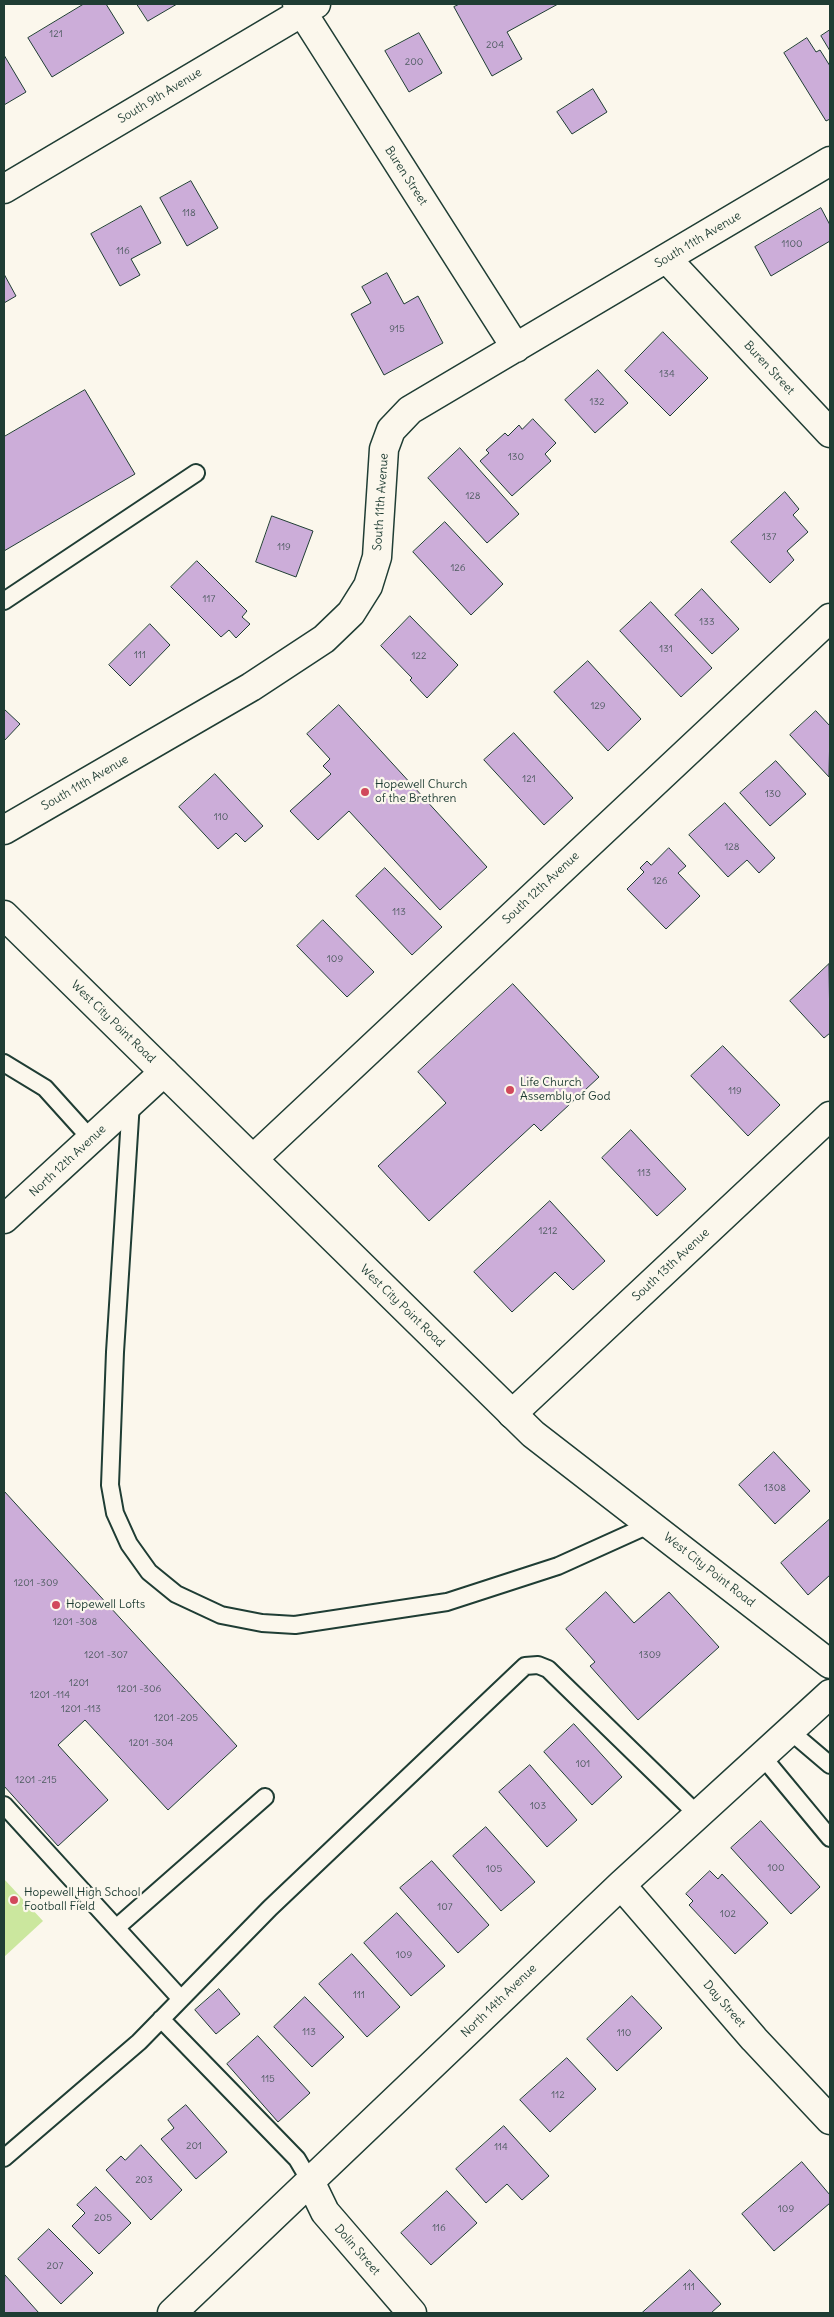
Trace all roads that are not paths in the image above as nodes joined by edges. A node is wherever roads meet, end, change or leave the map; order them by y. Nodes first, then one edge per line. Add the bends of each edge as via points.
1 (305, 6) edge
2 (830, 161) edge
3 (4, 188) edge
4 (667, 259) junction
5 (516, 348) junction
6 (830, 433) edge
7 (196, 473) dead end
8 (4, 601) edge
9 (830, 618) edge
10 (4, 830) edge
11 (4, 915) edge
12 (4, 1063) edge
13 (164, 1072) junction
14 (131, 1102) junction
15 (830, 1116) edge
16 (91, 1139) junction
17 (253, 1160) junction
18 (4, 1219) edge
19 (512, 1414) junction
20 (651, 1524) junction
21 (830, 1664) edge
22 (830, 1694) edge
23 (790, 1731) junction
24 (762, 1756) junction
25 (830, 1765) edge
26 (265, 1797) dead end
27 (4, 1804) edge
28 (697, 1814) junction
29 (830, 1838) edge
30 (620, 1885) junction
31 (116, 1928) junction
32 (181, 1999) junction
33 (161, 2019) junction
34 (830, 2120) edge
35 (4, 2158) edge
36 (310, 2181) junction
37 (172, 2313) edge
38 (412, 2313) edge

1 - 3 street, South 9th Avenue
1 - 5 street, Buren Street
2 - 4 street, South 11th Avenue
4 - 5 street, South 11th Avenue
4 - 6 street, Buren Street
5 - 10 street, South 11th Avenue via 410,410 391,430 382,462 378,557 368,586 351,613 324,639 251,687
7 - 8 lane
9 - 17 street, South 12th Avenue
11 - 13 street, West City Point Road
12 - 16 lane via 45,1088
13 - 14 street, North 12th Avenue
13 - 17 street, West City Point Road
14 - 16 street, North 12th Avenue
14 - 20 lane via 110,1485 115,1513 129,1544 149,1572 176,1594 221,1615 262,1624 295,1625 447,1602 558,1566
15 - 19 street, South 13th Avenue
16 - 18 street, North 12th Avenue
17 - 19 street, West City Point Road
19 - 20 street, West City Point Road
20 - 21 street, West City Point Road
22 - 23 street, North 14th Avenue
23 - 24 street, North 14th Avenue
23 - 25 lane
24 - 28 street, North 14th Avenue
24 - 29 lane
26 - 31 lane
27 - 31 lane
28 - 30 street, North 14th Avenue
28 - 32 lane via 548,1669 538,1665 525,1666 270,1908
30 - 34 street, Day Street via 754,2039
30 - 36 street, North 14th Avenue
31 - 32 lane
32 - 33 lane
33 - 35 lane via 139,2042
33 - 36 lane via 297,2159
36 - 37 street, North 14th Avenue
36 - 38 street, Dolin Street via 325,2212

